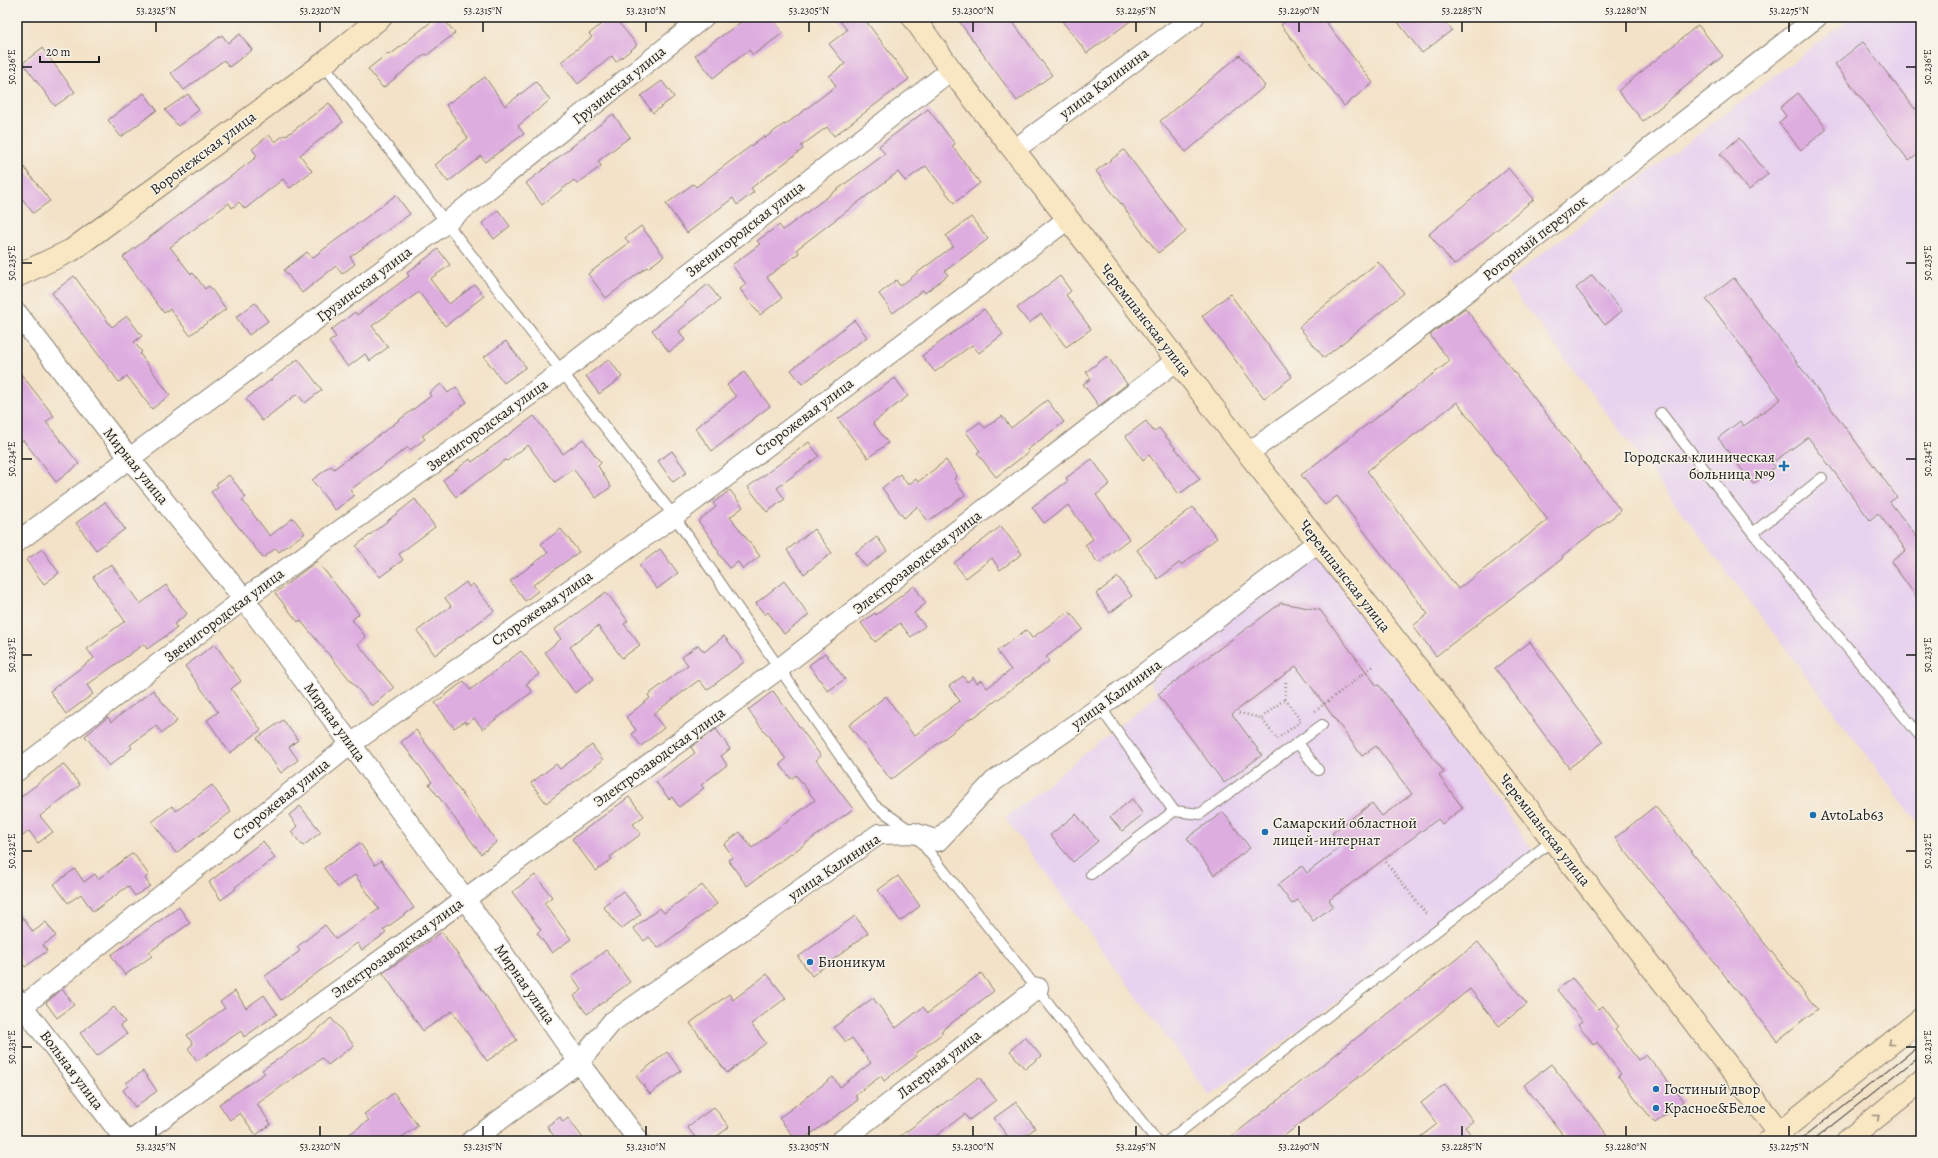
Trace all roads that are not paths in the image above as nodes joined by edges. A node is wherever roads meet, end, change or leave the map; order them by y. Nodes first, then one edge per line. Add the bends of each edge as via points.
1 (381, 17) edge
2 (704, 17) edge
3 (913, 17) edge
4 (1194, 17) edge
5 (1817, 17) edge
6 (323, 64) junction
7 (951, 70) junction
8 (1014, 150) junction
9 (1068, 219) junction
10 (447, 222) junction
11 (17, 276) edge
12 (17, 313) edge
13 (1177, 360) junction
14 (562, 370) junction
15 (1661, 413) dead end
16 (1248, 453) junction
17 (130, 459) junction
18 (1822, 478) dead end
19 (674, 516) junction
20 (1753, 533) junction
21 (17, 542) edge
22 (1318, 542) junction
23 (244, 599) junction
24 (780, 668) junction
25 (1100, 707) junction
26 (1322, 725) dead end
27 (1921, 737) edge
28 (1298, 743) junction
29 (351, 744) junction
30 (1318, 770) dead end
31 (17, 771) edge
32 (1174, 811) junction
33 (914, 832) junction
34 (1553, 840) junction
35 (1091, 874) dead end
36 (465, 899) junction
37 (1038, 988) junction
38 (20, 1003) edge
39 (1921, 1019) edge
40 (579, 1062) junction
41 (1921, 1081) edge
42 (1774, 1137) edge
43 (126, 1141) edge
44 (131, 1141) edge
45 (471, 1141) edge
46 (639, 1141) edge
47 (841, 1141) edge
48 (1156, 1141) edge
49 (1168, 1141) edge
50 (1847, 1141) edge

1 - 6 street, Воронежская улица
2 - 10 street, Грузинская улица
3 - 7 street, Черемшанская улица
4 - 8 street, улица Калинина
5 - 16 street, Роторный переулок via 1381,359
6 - 10 lane
6 - 11 street, Воронежская улица via 72,250
7 - 8 street, Черемшанская улица
7 - 14 street, Звенигородская улица
8 - 9 street, Черемшанская улица
9 - 13 street, Черемшанская улица
9 - 19 street, Сторожевая улица
10 - 14 lane
10 - 17 street, Грузинская улица
12 - 17 street, Мирная улица
13 - 16 street, Черемшанская улица
13 - 24 street, Электрозаводская улица
14 - 19 lane
14 - 23 street, Звенигородская улица
15 - 20 lane
16 - 22 street, Черемшанская улица
17 - 21 street, Грузинская улица
17 - 23 street, Мирная улица
18 - 20 lane
19 - 24 lane
19 - 29 street, Сторожевая улица
20 - 27 lane
22 - 25 street, улица Калинина
22 - 34 street, Черемшанская улица
23 - 29 street, Мирная улица
23 - 31 street, Звенигородская улица
24 - 33 lane via 874,805
24 - 36 street, Электрозаводская улица
25 - 32 lane
25 - 33 street, улица Калинина via 994,781 938,841
26 - 28 lane
28 - 30 lane
28 - 32 lane via 1200,814
29 - 36 street, Мирная улица
29 - 38 street, Сторожевая улица
32 - 35 lane
33 - 37 lane
33 - 40 street, улица Калинина via 879,834 612,1022
34 - 42 street, Черемшанская улица
34 - 49 lane
36 - 40 street, Мирная улица
36 - 44 street, Электрозаводская улица
37 - 47 street, Лагерная улица
37 - 48 lane
38 - 43 street, Вольная улица
39 -> 42 street
40 - 45 street, улица Калинина
40 - 46 street, Мирная улица
50 -> 41 street

